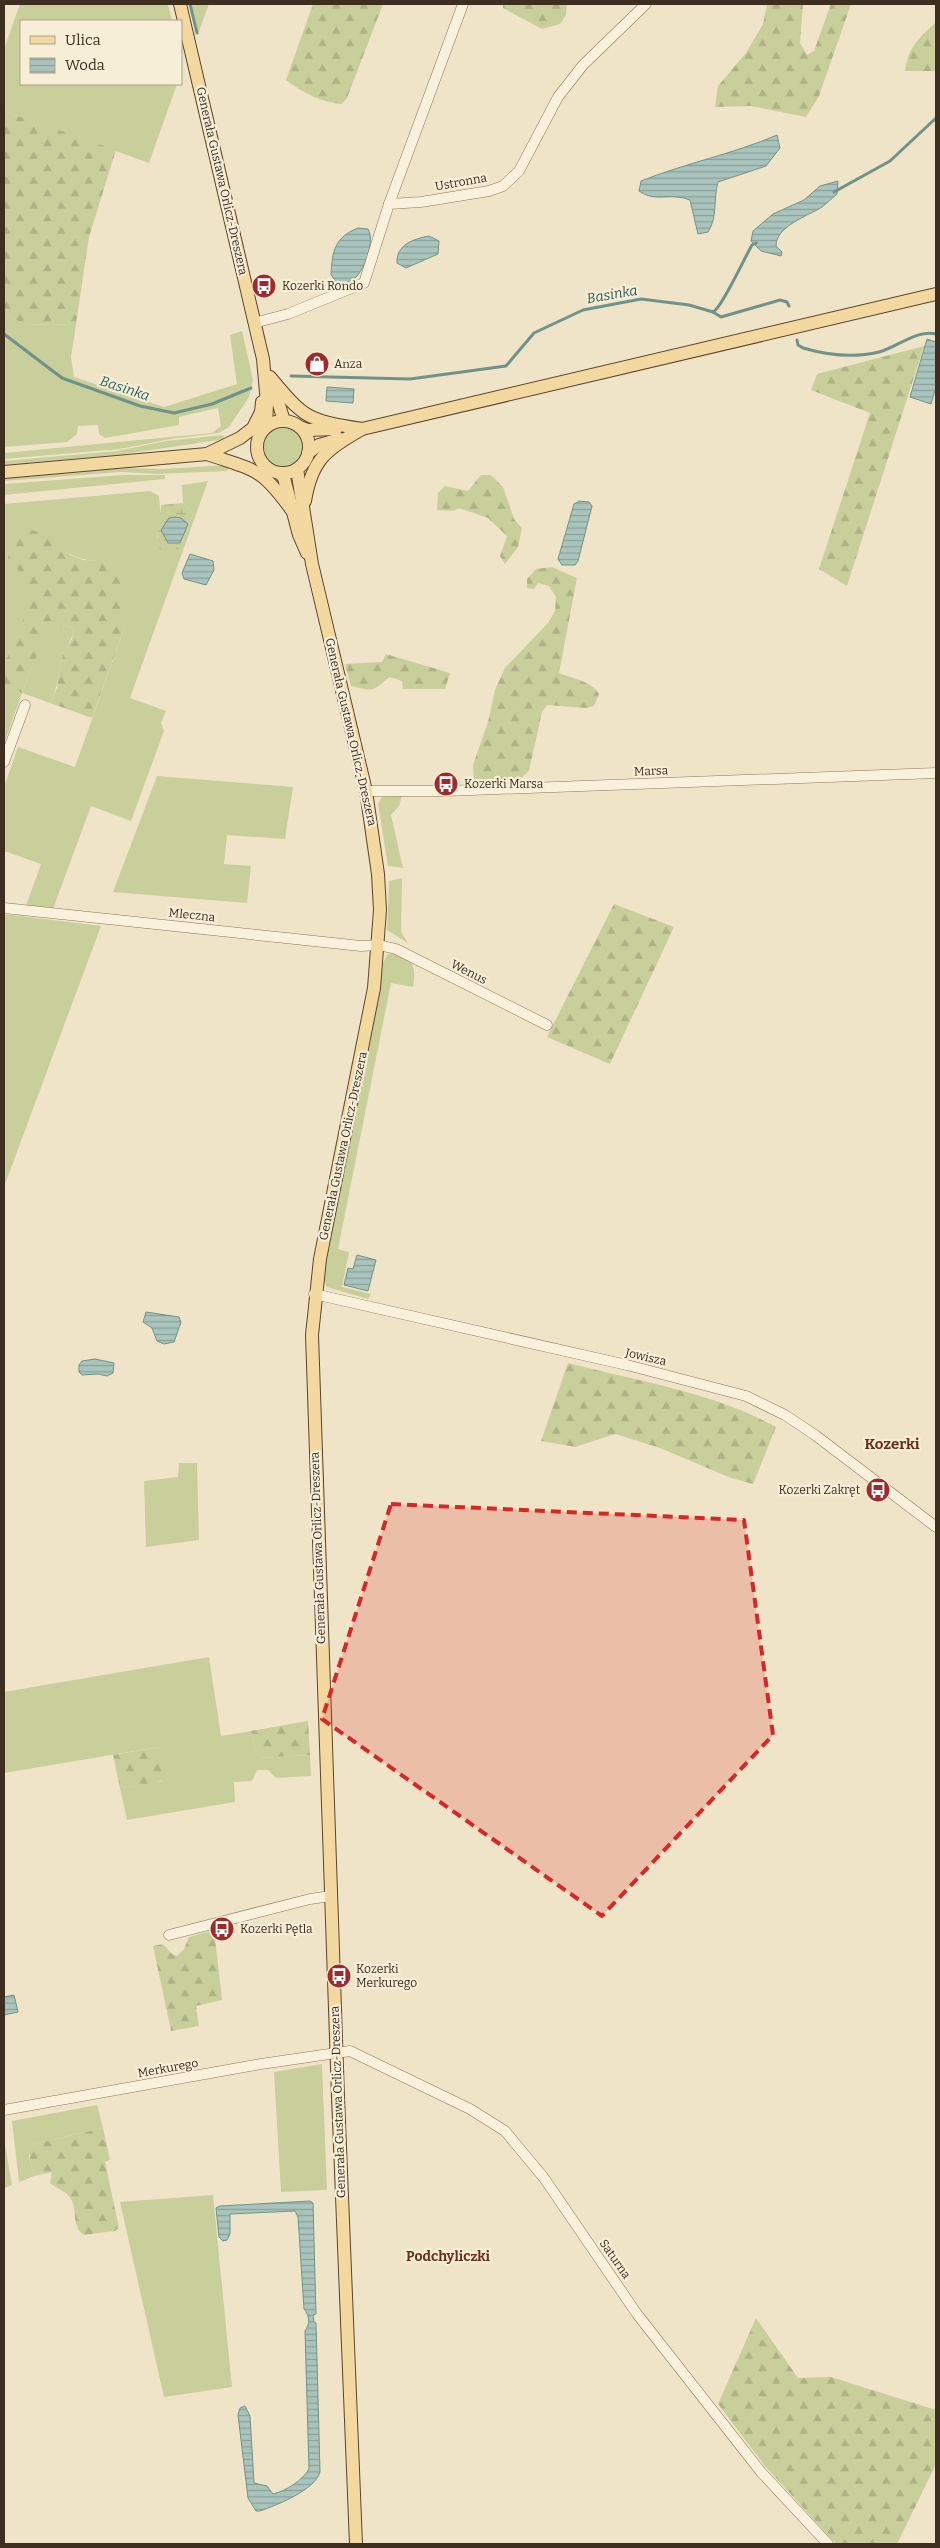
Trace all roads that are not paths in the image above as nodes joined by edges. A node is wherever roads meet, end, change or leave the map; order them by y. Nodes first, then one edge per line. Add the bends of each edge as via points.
1 (180, 4) edge
2 (463, 4) edge
3 (646, 4) edge
4 (389, 204) junction
5 (936, 294) edge
6 (254, 323) junction
7 (267, 378) junction
8 (284, 420) junction
9 (300, 427) junction
10 (355, 430) junction
11 (263, 431) junction
12 (221, 452) junction
13 (308, 453) junction
14 (260, 460) junction
15 (297, 469) junction
16 (4, 472) edge
17 (280, 473) junction
18 (298, 511) junction
19 (25, 705) dead end
20 (4, 762) edge
21 (936, 773) edge
22 (366, 791) junction
23 (4, 908) edge
24 (379, 945) junction
25 (547, 1025) dead end
26 (314, 1294) junction
27 (936, 1528) edge
28 (331, 1896) junction
29 (169, 1935) dead end
30 (336, 2052) junction
31 (4, 2110) edge
32 (356, 2544) edge
33 (828, 2544) edge

1 - 6 main road, Generała Gustawa Orlicz-Dreszera
2 - 4 street
3 - 4 street, Ustronna via 583,65 558,96 519,171 503,186 489,191
4 - 6 street via 364,282 288,314
5 - 10 main road
6 - 7 main road, Generała Gustawa Orlicz-Dreszera
7 - 8 main road, Generała Gustawa Orlicz-Dreszera
7 - 10 main road via 300,412 326,424
7 - 11 main road, Generała Gustawa Orlicz-Dreszera
7 - 12 main road via 257,421
8 - 9 main road
8 - 11 main road
9 - 10 main road
9 - 13 main road via 308,439
10 - 13 main road
10 - 18 main road via 314,466
11 - 12 main road via 253,442
11 - 14 main road via 256,448
12 - 14 main road
12 - 16 main road
12 - 18 main road via 263,475
13 - 15 main road
14 - 17 main road via 265,467
15 - 17 main road
15 - 18 main road, Generała Gustawa Orlicz-Dreszera
17 - 18 main road, Generała Gustawa Orlicz-Dreszera
18 - 22 main road, Generała Gustawa Orlicz-Dreszera via 299,535 312,564
19 - 20 street
21 - 22 street, Marsa
22 - 24 main road, Generała Gustawa Orlicz-Dreszera via 378,874
23 - 24 street, Mleczna via 361,946
24 - 25 street, Wenus via 396,949
24 - 26 main road, Generała Gustawa Orlicz-Dreszera via 368,1024
26 - 27 street, Jowisza via 627,1365 746,1396 815,1435
26 - 28 main road, Generała Gustawa Orlicz-Dreszera via 312,1396
28 - 29 street via 310,1898
28 - 30 main road, Generała Gustawa Orlicz-Dreszera
30 - 31 street, Merkurego
30 - 32 main road, Generała Gustawa Orlicz-Dreszera
30 - 33 street, Saturna via 350,2051 470,2109 505,2130 544,2178 649,2329 761,2472

